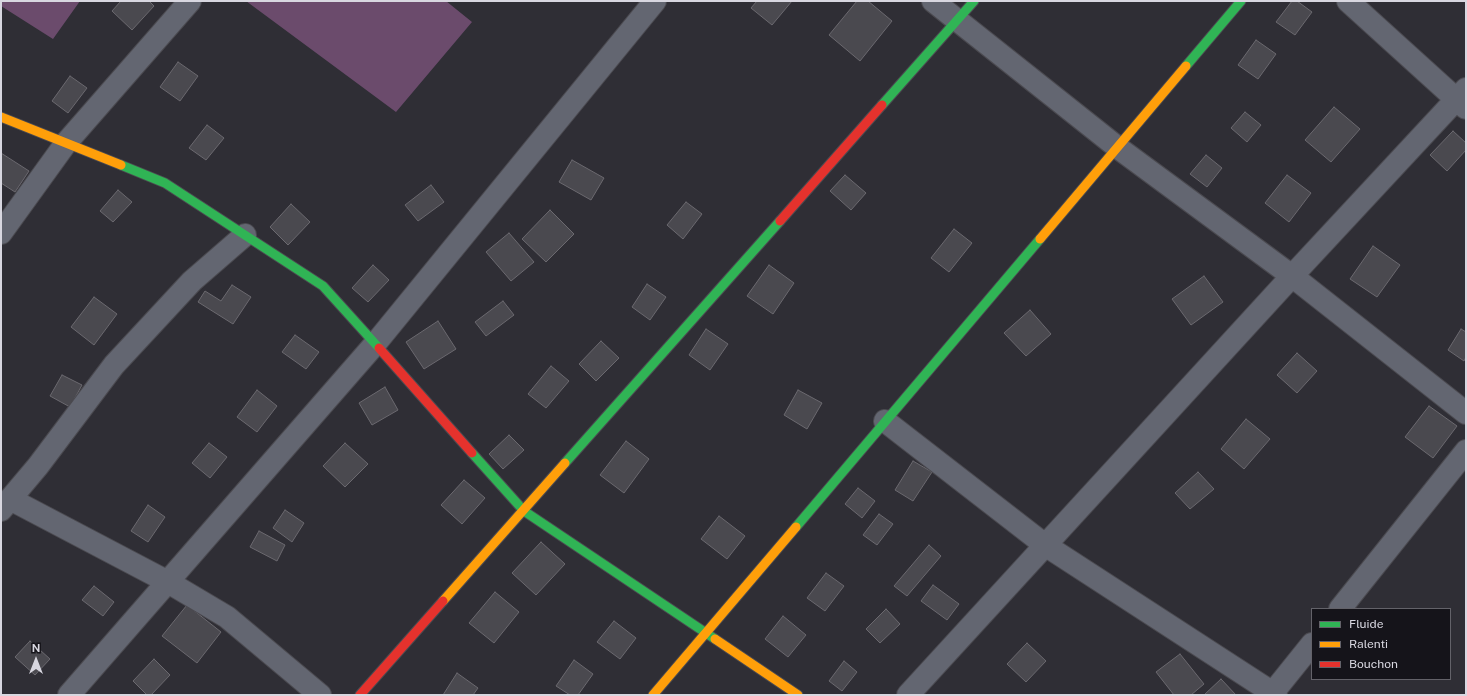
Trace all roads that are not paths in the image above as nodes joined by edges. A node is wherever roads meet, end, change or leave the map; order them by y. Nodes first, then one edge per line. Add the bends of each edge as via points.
1 (190, 1) edge
2 (655, 1) edge
3 (933, 1) edge
4 (974, 1) edge
5 (1241, 1) edge
6 (1348, 1) edge
7 (958, 19) junction
8 (1463, 99) edge
9 (1, 117) edge
10 (66, 143) junction
11 (1116, 147) junction
12 (1, 233) edge
13 (245, 235) junction
14 (1292, 276) junction
15 (375, 344) junction
16 (1466, 413) edge
17 (885, 421) junction
18 (1466, 451) edge
19 (6, 504) edge
20 (524, 511) junction
21 (1046, 544) junction
22 (168, 582) junction
23 (1341, 608) edge
24 (705, 633) junction
25 (1311, 645) edge
26 (1273, 694) edge
27 (69, 695) edge
28 (320, 695) edge
29 (360, 695) edge
30 (653, 695) edge
31 (798, 695) edge
32 (908, 695) edge

1 - 10 street
2 - 15 street
3 - 7 street
4 - 7 street
5 - 11 street
6 - 8 street
7 - 11 street
7 - 20 street
8 - 14 street
9 - 10 street
10 - 12 street
10 - 13 street via 165,183
11 - 14 street
11 - 17 street
13 - 15 street via 323,286
13 - 19 street via 192,282 114,365
14 - 16 street
14 - 21 street
15 - 20 street
15 - 22 street
17 - 21 street
17 - 24 street
18 - 23 street
19 - 22 street
20 - 24 street
20 - 29 street
21 - 26 street
21 - 32 street
22 - 27 street
22 - 28 street via 227,617
24 - 30 street
24 - 31 street
25 - 26 street

